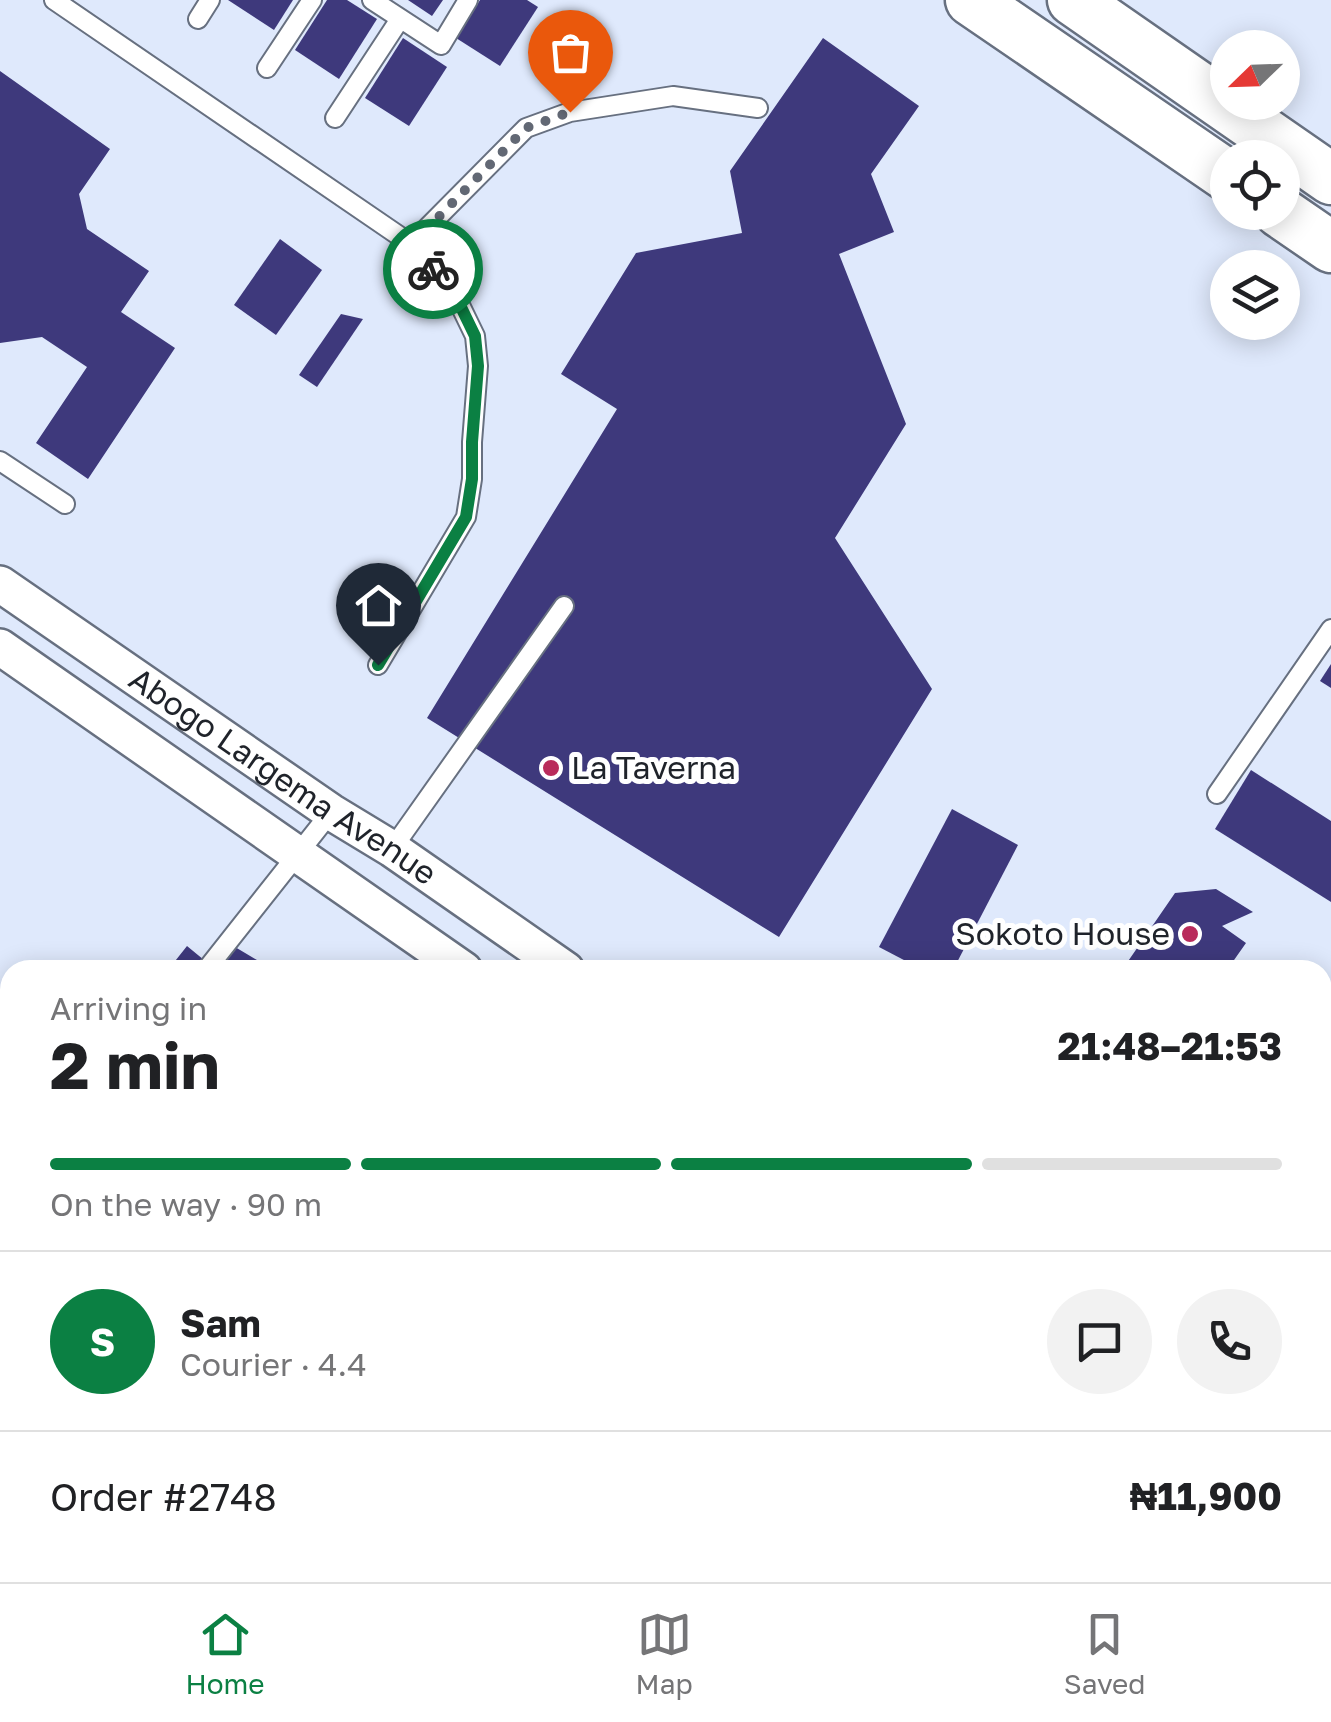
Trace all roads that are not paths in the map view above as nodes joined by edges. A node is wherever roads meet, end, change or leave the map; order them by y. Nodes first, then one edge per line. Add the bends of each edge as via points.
1 (54, 0) edge
2 (210, 0) edge
3 (312, 0) edge
4 (372, 0) edge
5 (468, 0) edge
6 (971, 0) edge
7 (1073, 0) edge
8 (198, 18) dead end
9 (400, 18) junction
10 (267, 68) dead end
11 (758, 108) dead end
12 (335, 118) dead end
13 (1210, 164) edge
14 (1331, 178) edge
15 (1300, 226) edge
16 (412, 244) junction
17 (1331, 248) edge
18 (0, 461) edge
19 (65, 504) dead end
20 (0, 584) edge
21 (564, 606) dead end
22 (1331, 628) edge
23 (0, 647) edge
24 (378, 665) dead end
25 (1217, 794) dead end
26 (331, 812) junction
27 (392, 849) junction
28 (298, 854) junction
29 (214, 960) edge
30 (450, 960) edge
31 (552, 960) edge

1 - 16 lane
2 - 8 lane
3 - 10 lane
4 - 9 lane
5 - 9 lane via 441,45
6 - 13 street
7 - 14 street
9 - 12 lane
11 - 16 lane via 673,96 570,112 526,128
15 - 17 street
16 - 24 lane via 459,303 475,336 472,479 466,517
18 - 19 lane
20 - 26 street, Abogo Largema Avenue
21 - 27 lane
22 - 25 lane
23 - 28 street, Abogo Largema Avenue
26 - 27 street, Abogo Largema Avenue
26 - 28 lane
27 - 31 street, Abogo Largema Avenue
28 - 29 lane
28 - 30 street, Abogo Largema Avenue

